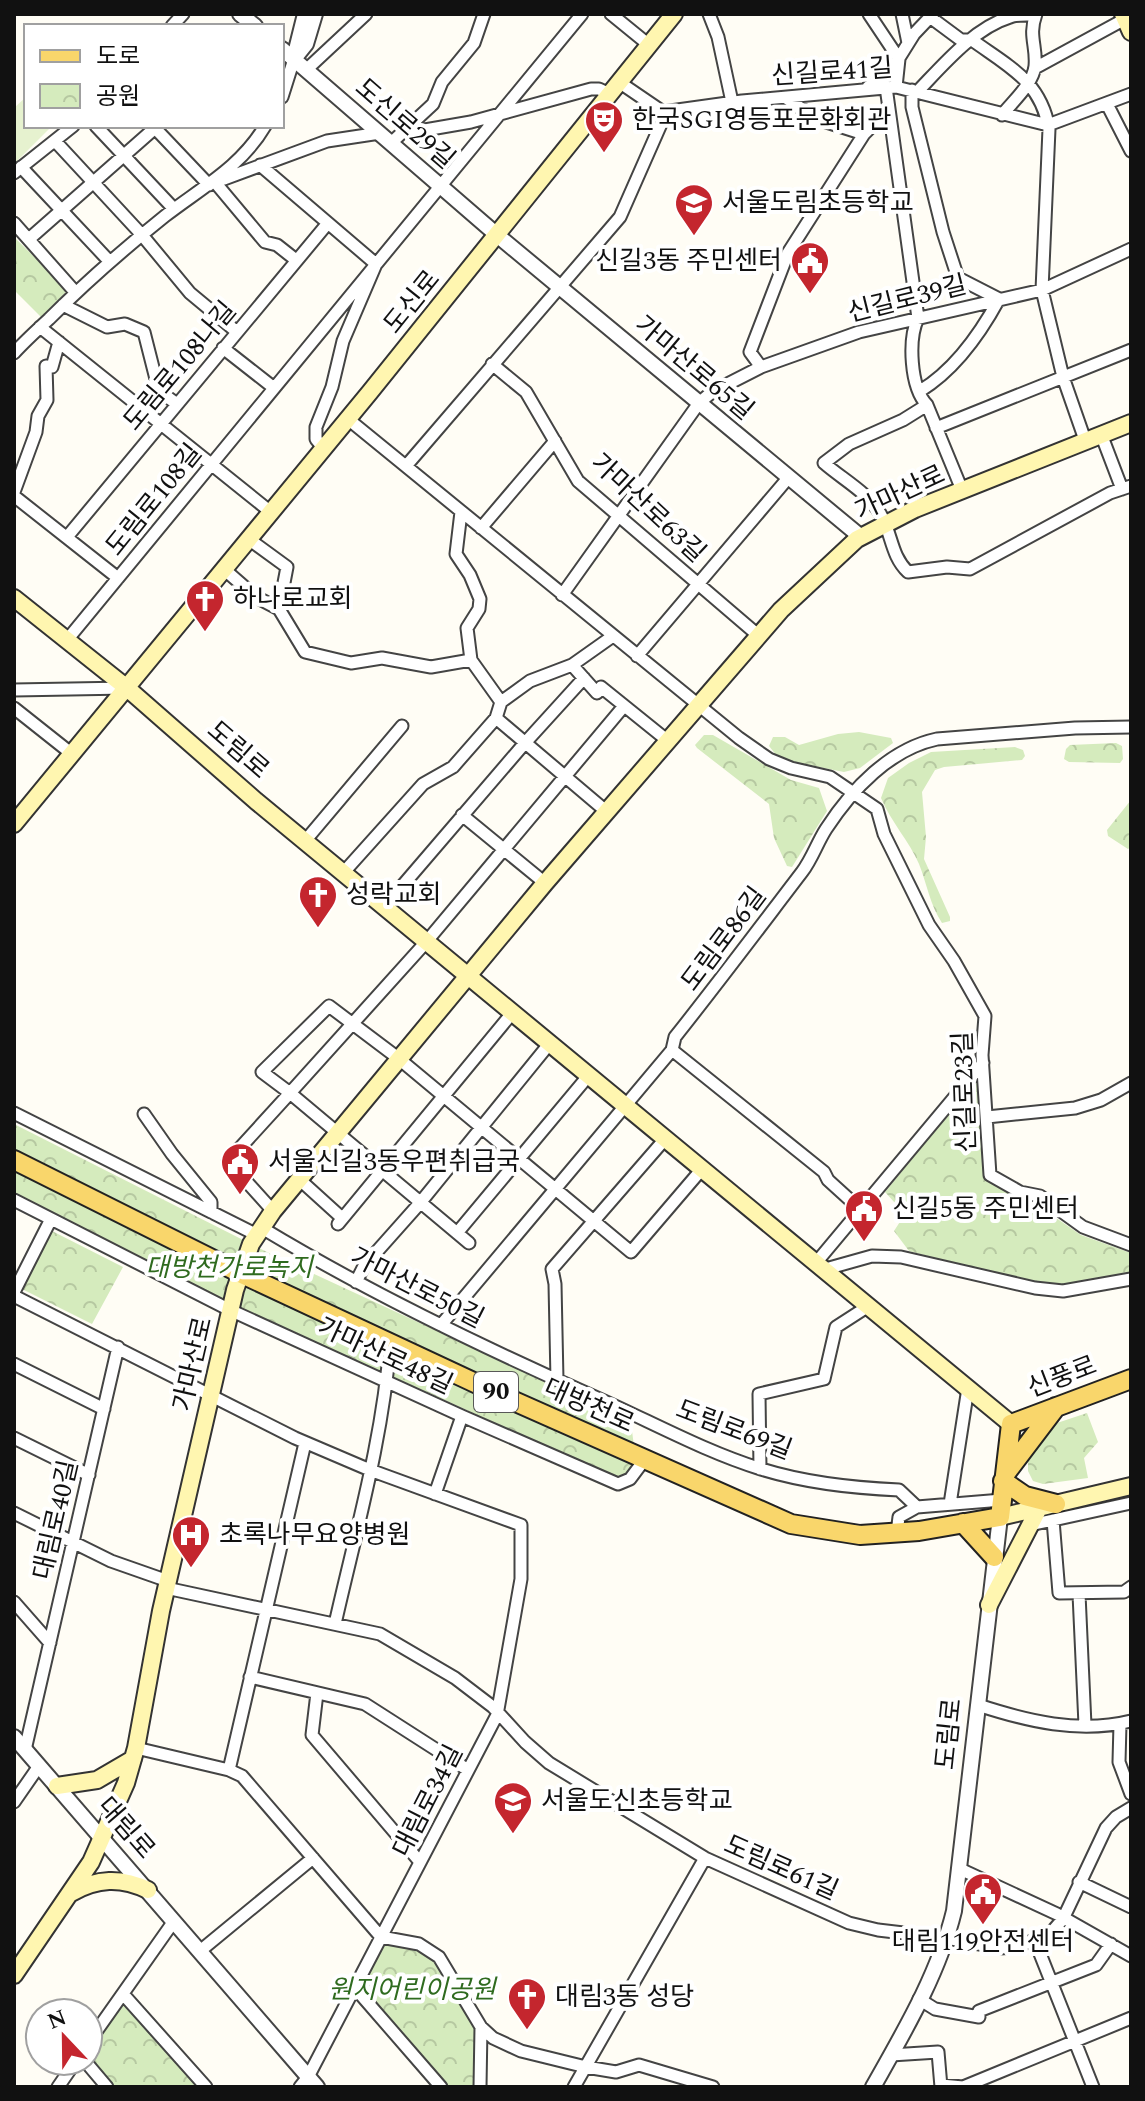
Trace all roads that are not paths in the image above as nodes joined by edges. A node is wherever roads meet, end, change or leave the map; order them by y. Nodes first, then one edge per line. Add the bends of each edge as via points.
1 (305, 14) edge
2 (315, 14) edge
3 (366, 14) edge
4 (484, 14) edge
5 (611, 14) edge
6 (674, 14) edge
7 (709, 14) edge
8 (869, 14) edge
9 (902, 14) edge
10 (564, 15) edge
11 (931, 15) edge
12 (1035, 15) edge
13 (578, 18) edge
14 (1126, 22) edge
15 (972, 40) junction
16 (908, 43) junction
17 (649, 45) junction
18 (284, 51) edge
19 (294, 59) junction
20 (899, 59) junction
21 (1035, 68) junction
22 (306, 70) junction
23 (1029, 81) junction
24 (891, 87) junction
25 (614, 88) junction
26 (864, 90) junction
27 (284, 91) edge
28 (915, 91) junction
29 (1131, 94) edge
30 (785, 97) junction
31 (732, 102) junction
32 (1107, 104) junction
33 (889, 109) junction
34 (663, 112) junction
35 (499, 115) junction
36 (1002, 115) junction
37 (1048, 125) junction
38 (407, 126) junction
39 (71, 128) edge
40 (98, 128) edge
41 (153, 128) edge
42 (155, 128) edge
43 (264, 128) edge
44 (864, 134) junction
45 (386, 138) junction
46 (55, 141) junction
47 (1131, 151) edge
48 (124, 156) junction
49 (260, 165) junction
50 (18, 170) edge
51 (214, 181) junction
52 (93, 182) junction
53 (440, 186) junction
54 (174, 209) junction
55 (61, 210) junction
56 (14, 223) edge
57 (328, 223) junction
58 (142, 235) junction
59 (497, 235) junction
60 (29, 239) junction
61 (1131, 249) edge
62 (296, 260) junction
63 (110, 262) junction
64 (376, 264) junction
65 (558, 286) junction
66 (1042, 290) junction
67 (76, 293) junction
68 (999, 299) junction
69 (63, 305) junction
70 (918, 318) junction
71 (40, 327) junction
72 (237, 332) junction
73 (59, 342) junction
74 (223, 348) junction
75 (1131, 350) edge
76 (14, 353) edge
77 (492, 364) junction
78 (761, 367) junction
79 (1063, 377) junction
80 (274, 388) junction
81 (920, 391) junction
82 (699, 403) junction
83 (177, 404) junction
84 (927, 405) junction
85 (348, 419) junction
86 (1131, 423) edge
87 (161, 424) junction
88 (936, 428) junction
89 (1093, 437) junction
90 (555, 441) junction
91 (324, 449) junction
92 (212, 464) junction
93 (406, 466) junction
94 (789, 477) junction
95 (1127, 488) edge
96 (962, 490) junction
97 (14, 494) edge
98 (461, 512) junction
99 (272, 513) junction
100 (619, 517) junction
101 (885, 525) junction
102 (481, 528) junction
103 (67, 537) junction
104 (861, 537) junction
105 (250, 540) junction
106 (225, 570) junction
107 (118, 578) junction
108 (697, 583) junction
109 (562, 595) junction
110 (14, 598) edge
111 (279, 609) junction
112 (613, 636) junction
113 (759, 636) junction
114 (67, 640) junction
115 (637, 656) junction
116 (471, 660) junction
117 (572, 665) junction
118 (584, 678) junction
119 (127, 688) junction
120 (14, 690) edge
121 (501, 702) junction
122 (624, 706) junction
123 (698, 706) junction
124 (14, 708) edge
125 (496, 718) junction
126 (402, 726) dead end
127 (1131, 727) edge
128 (668, 741) junction
129 (524, 744) junction
130 (72, 754) junction
131 (565, 777) junction
132 (853, 795) junction
133 (607, 812) junction
134 (462, 815) junction
135 (14, 824) edge
136 (305, 841) junction
137 (504, 850) junction
138 (344, 872) junction
139 (545, 883) junction
140 (385, 906) junction
141 (427, 941) junction
142 (468, 975) junction
143 (513, 1012) junction
144 (353, 1024) junction
145 (550, 1043) junction
146 (672, 1050) junction
147 (398, 1058) junction
148 (983, 1063) junction
149 (589, 1075) junction
150 (1131, 1083) edge
151 (290, 1093) junction
152 (444, 1096) junction
153 (624, 1105) junction
154 (14, 1113) edge
155 (144, 1114) dead end
156 (987, 1117) junction
157 (481, 1128) junction
158 (337, 1133) junction
159 (665, 1139) junction
160 (517, 1158) junction
161 (14, 1160) edge
162 (702, 1169) junction
163 (382, 1171) junction
164 (299, 1179) junction
165 (555, 1190) junction
166 (14, 1200) edge
167 (420, 1203) junction
168 (861, 1210) junction
169 (273, 1211) junction
170 (211, 1212) junction
171 (51, 1219) junction
172 (593, 1221) junction
173 (259, 1231) junction
174 (457, 1233) junction
175 (469, 1243) dead end
176 (1131, 1245) edge
177 (819, 1267) junction
178 (240, 1273) junction
179 (1131, 1279) edge
180 (356, 1282) junction
181 (14, 1294) edge
182 (867, 1307) junction
183 (230, 1310) junction
184 (441, 1325) junction
185 (390, 1343) junction
186 (118, 1347) junction
187 (14, 1364) edge
188 (1131, 1379) edge
189 (557, 1380) junction
190 (387, 1382) junction
191 (968, 1388) junction
192 (210, 1397) junction
193 (1057, 1406) junction
194 (104, 1409) junction
195 (636, 1415) joint
196 (462, 1416) junction
197 (1011, 1424) junction
198 (14, 1438) edge
199 (305, 1443) junction
200 (645, 1459) junction
201 (760, 1469) junction
202 (370, 1470) junction
203 (89, 1475) junction
204 (1004, 1478) junction
205 (1131, 1486) edge
206 (435, 1494) junction
207 (1131, 1503) edge
208 (950, 1504) junction
209 (917, 1507) junction
210 (1001, 1508) junction
211 (1049, 1511) junction
212 (14, 1513) edge
213 (963, 1532) junction
214 (897, 1533) junction
215 (74, 1541) junction
216 (994, 1562) junction
217 (167, 1584) junction
218 (1131, 1587) edge
219 (1079, 1594) junction
220 (14, 1602) edge
221 (989, 1605) junction
222 (265, 1609) junction
223 (335, 1624) junction
224 (50, 1643) junction
225 (250, 1677) junction
226 (317, 1693) junction
227 (978, 1705) junction
228 (497, 1715) junction
229 (1125, 1722) edge
230 (1085, 1725) junction
231 (14, 1737) edge
232 (25, 1750) junction
233 (134, 1754) junction
234 (1125, 1761) edge
235 (39, 1766) junction
236 (229, 1770) junction
237 (468, 1770) junction
238 (57, 1786) junction
239 (1131, 1794) edge
240 (14, 1802) edge
241 (1131, 1808) edge
242 (102, 1837) junction
243 (313, 1858) junction
244 (705, 1858) junction
245 (420, 1862) junction
246 (960, 1869) junction
247 (1079, 1882) junction
248 (148, 1890) junction
249 (70, 1894) junction
250 (1131, 1907) edge
251 (1063, 1919) junction
252 (174, 1921) junction
253 (381, 1937) junction
254 (946, 1938) junction
255 (1035, 1941) junction
256 (1111, 1944) junction
257 (200, 1951) junction
258 (1131, 1956) edge
259 (14, 1975) edge
260 (1051, 1982) junction
261 (355, 1988) junction
262 (123, 1994) junction
263 (919, 1999) junction
264 (1131, 2018) edge
265 (104, 2021) edge
266 (481, 2027) junction
267 (1075, 2041) junction
268 (891, 2055) junction
269 (586, 2067) junction
270 (309, 2084) edge
271 (941, 2086) edge
272 (206, 2087) edge
273 (441, 2087) edge
274 (480, 2087) edge
275 (574, 2087) edge
276 (713, 2087) edge
277 (873, 2087) edge
278 (1093, 2087) edge

1 - 19 street
2 - 19 street via 306,44
3 - 22 street
4 - 38 street via 474,43 442,82 433,104
5 - 17 street
6 - 17 main road, 도신로
7 - 31 street
8 - 20 street
9 - 16 street
10 - 13 street
11 - 15 street via 961,40
11 - 16 street
12 - 15 street via 1011,16
12 - 21 street
13 - 35 street, 도림로108길
14 - 21 street
15 - 23 street
15 - 28 street
16 - 20 street
17 - 25 main road, 도신로
18 - 19 street, 도신로29길
19 - 22 street, 도신로29길
19 - 27 street
20 - 24 street
20 - 26 street via 889,74
21 - 23 street
22 - 45 street, 도신로29길
23 - 36 street
23 - 37 street
24 - 26 street, 신길로41길
24 - 28 street, 신길로41길
24 - 33 street
25 - 34 street
25 - 35 street via 591,89
25 - 59 main road, 도신로
26 - 30 street, 신길로41길
28 - 36 street, 신길로41길
28 - 68 street via 912,107 958,278
29 - 32 street
30 - 31 street, 신길로41길
30 - 44 street via 817,119
31 - 34 street, 신길로41길
32 - 37 street
32 - 47 street
33 - 44 street
33 - 70 street
34 - 65 street via 620,217
35 - 38 street via 419,131
35 - 53 street, 도림로108길
36 - 37 street, 신길로41길
37 - 66 street
38 - 45 street
39 - 46 street
40 - 48 street
41 - 48 street
42 - 51 street
43 - 51 street via 253,147
44 - 78 street via 788,253 750,352
45 - 49 street via 327,141
45 - 53 street, 도신로29길
46 - 50 street
46 - 52 street
48 - 52 street
48 - 54 street
49 - 51 street
49 - 57 street
50 - 55 street
51 - 54 street
51 - 62 street via 265,242
52 - 55 street
52 - 58 street
53 - 59 street, 도신로29길
53 - 64 street, 도림로108길
54 - 58 street
55 - 60 street
55 - 63 street
56 - 60 street
57 - 62 street, 도림로108나길
57 - 64 street
58 - 63 street
58 - 72 street via 190,293
59 - 65 street, 가마산로65길
59 - 85 main road, 도신로
60 - 67 street
61 - 66 street, 신길로39길
62 - 72 street, 도림로108나길
63 - 67 street
64 - 80 street, 도림로108길
64 - 91 street via 343,341 316,427 316,439
65 - 77 street
65 - 82 street, 가마산로65길
66 - 68 street, 신길로39길
66 - 79 street
67 - 69 street
68 - 70 street, 신길로39길
68 - 81 street via 973,340
69 - 71 street
69 - 83 street via 107,327 125,324 144,332 159,391
70 - 78 street, 신길로39길 via 859,332
70 - 81 street via 911,346
71 - 73 street
71 - 76 street
72 - 74 street, 도림로108나길
73 - 87 street
73 - 97 street via 52,367 46,366 47,400
74 - 80 street
74 - 83 street, 도림로108나길
75 - 79 street
77 - 90 street, 가마산로63길 via 526,392
77 - 93 street
78 - 82 street, 신길로39길
79 - 88 street
79 - 89 street
80 - 92 street, 도림로108길
81 - 84 street
82 - 94 street, 가마산로65길
82 - 100 street
83 - 87 street, 도림로108나길
84 - 88 street
84 - 101 street via 849,444 824,463 863,495
85 - 91 main road, 도신로
85 - 93 street, 신길로23길
86 - 89 main road, 가마산로
87 - 92 street
87 - 103 street, 도림로108나길
88 - 96 street
89 - 95 street
89 - 96 main road, 가마산로
90 - 100 street, 가마산로63길 via 578,481
90 - 102 street
91 - 99 main road, 도신로
92 - 99 street
92 - 107 street, 도림로108길
93 - 98 street, 신길로23길
94 - 104 street, 가마산로65길
94 - 108 street
95 - 101 street via 970,569 908,572 898,563
96 - 101 main road, 가마산로
97 - 103 street
98 - 102 street, 신길로23길
98 - 116 street via 456,554 480,599 467,628
99 - 105 main road, 도신로
100 - 108 street, 가마산로63길
100 - 109 street
101 - 104 main road, 가마산로
102 - 109 street, 신길로23길
103 - 107 street
104 - 113 main road, 가마산로
105 - 106 main road, 도신로
105 - 111 street via 287,567
106 - 111 street
106 - 119 main road, 도신로
107 - 114 street, 도림로108길
108 - 113 street, 가마산로63길
108 - 115 street
109 - 112 street, 신길로23길
110 - 114 main road, 도림로
111 - 116 street via 305,652 351,663 382,658 431,667
112 - 115 street, 신길로23길
112 - 117 street
113 - 123 main road, 가마산로
114 - 119 main road, 도림로
115 - 123 street, 신길로23길
116 - 121 street
117 - 118 street
117 - 121 street via 530,681
118 - 122 street via 597,693 601,687
118 - 129 street
119 - 120 street
119 - 130 main road, 도신로
119 - 136 main road, 도림로
121 - 125 street
122 - 128 street
122 - 131 street
123 - 128 main road, 가마산로
123 - 132 street, 신길로23길 via 769,759 830,777
124 - 130 street
125 - 129 street
125 - 138 street via 453,767 412,795
126 - 136 street
127 - 132 street, 도림로86길 via 915,744 884,764
128 - 133 main road, 가마산로
129 - 131 street
129 - 134 street
130 - 135 main road, 도신로
131 - 133 street
131 - 137 street
132 - 146 street, 도림로86길 via 806,867 675,1037
132 - 148 street, 신길로23길 via 877,809 929,925 985,1016
133 - 139 main road, 가마산로
134 - 137 street
134 - 140 street
136 - 138 main road, 도림로
137 - 139 street
137 - 141 street
138 - 140 main road, 도림로
139 - 142 main road, 가마산로
140 - 141 main road, 도림로
141 - 142 main road, 도림로
141 - 144 street
142 - 143 main road, 도림로
142 - 147 main road, 가마산로
143 - 145 main road, 도림로
143 - 152 street
144 - 147 street
144 - 151 street
144 - 151 street via 329,1006 262,1072
145 - 149 main road, 도림로
145 - 157 street
146 - 153 street, 도림로86길
146 - 168 street via 824,1172
147 - 152 street
147 - 158 main road, 가마산로
148 - 156 street, 신길로23길
148 - 168 street
149 - 153 main road, 도림로
149 - 160 street
150 - 156 street via 1075,1108
151 - 158 street
151 - 169 street via 228,1161
152 - 157 street
152 - 163 street
153 - 159 main road, 도림로
153 - 165 street, 도림로86길
154 - 170 street, 가마산로50길
155 - 170 street via 211,1202
156 - 176 street, 신길로23길 via 990,1175 1020,1192 1040,1196 1083,1227
157 - 160 street
157 - 167 street
158 - 163 street
158 - 164 main road, 가마산로
159 - 162 main road, 도림로
159 - 172 street
160 - 165 street
160 - 174 street
161 - 178 main road, 대방천로 / 90
162 - 172 street via 631,1252
162 - 177 main road, 도림로
163 - 164 street via 340,1221
163 - 167 street
164 - 169 main road, 가마산로
165 - 172 street
165 - 184 street, 도림로86길
166 - 171 street, 가마산로48길
167 - 174 street
167 - 180 street
168 - 177 street
169 - 173 main road, 가마산로
170 - 173 street, 가마산로50길
171 - 181 street
171 - 183 street, 가마산로48길
172 - 189 street via 552,1269
173 - 178 main road, 가마산로
173 - 180 street, 가마산로50길
174 - 175 street
177 - 179 street via 872,1256 901,1257 1063,1291
177 - 182 main road, 도림로
178 - 183 main road, 가마산로
178 - 185 main road, 대방천로 / 90
180 - 184 street, 가마산로50길
181 - 186 street
182 - 191 main road, 도림로
182 - 201 street via 836,1327 824,1379 759,1394
183 - 190 street, 가마산로48길
183 - 192 main road, 가마산로
184 - 189 street, 가마산로50길
185 - 190 street
185 - 200 main road, 대방천로 / 90
186 - 192 street
186 - 194 street, 대림로40길
187 - 194 street
188 - 193 main road, 신풍로
189 - 195 street, 가마산로50길
190 - 196 street, 가마산로48길
190 - 202 street
191 - 197 main road, 도림로
191 - 208 street
192 - 199 street
192 - 217 main road, 가마산로
193 - 197 main road, 신풍로
193 - 204 main road
194 - 203 street, 대림로40길
195 - 201 street, 도림로69길
196 - 200 street, 가마산로48길 via 618,1484 630,1479
196 - 206 street
197 - 204 main road, 도림로
198 - 203 street
199 - 202 street
199 - 222 street
200 - 214 main road, 대방천로 / 90 via 791,1524 860,1535
201 - 209 street, 도림로69길 via 813,1482 899,1490
202 - 206 street
202 - 223 street
203 - 215 street, 대림로40길
204 - 210 main road, 도림로
204 - 211 main road
205 - 211 main road, 대방천로
206 - 228 street, 대림로34길 via 521,1525 521,1579
207 - 211 street
208 - 209 street
208 - 210 street
209 - 214 street via 899,1517
210 - 211 main road, 대방천로
210 - 213 main road, 대방천로 / 90
210 - 216 street, 도림로
211 - 219 street via 1059,1593
211 - 221 main road via 1030,1525
212 - 215 street
213 - 214 main road, 대방천로 / 90
213 - 216 main road
215 - 217 street
215 - 224 street, 대림로40길
216 - 221 street, 도림로
217 - 222 street
217 - 233 main road, 가마산로
218 - 219 street via 1124,1592
219 - 230 street
220 - 224 street
221 - 227 street, 도림로
222 - 223 street, 도림로61길
222 - 225 street
223 - 228 street, 도림로61길 via 387,1637 455,1678
224 - 232 street, 대림로40길
225 - 226 street
225 - 236 street
226 - 237 street via 365,1704
226 - 245 street via 312,1735
227 - 230 street via 1027,1721
227 - 246 street, 도림로
228 - 237 street, 대림로34길
228 - 244 street, 도림로61길 via 549,1763
229 - 230 street
229 - 234 street
231 - 232 street, 대림로
232 - 235 street, 대림로
233 - 236 street
233 - 238 main road via 97,1780
233 - 242 main road, 가마산로
234 - 239 street
235 - 238 street, 대림로
235 - 240 street
236 - 243 street via 242,1776
237 - 245 street, 대림로34길
238 - 242 street, 대림로
241 - 247 street via 1106,1828
242 - 248 street, 대림로
242 - 249 main road, 가마산로
243 - 253 street
243 - 257 street
244 - 254 street, 도림로61길 via 849,1923
244 - 269 street
245 - 253 street, 대림로34길
246 - 251 street
246 - 254 street, 도림로
247 - 250 street
247 - 251 street
248 - 249 main road via 110,1881 85,1884
248 - 252 street, 대림로
249 - 259 main road, 가마산로
251 - 255 street
251 - 256 street
252 - 257 street, 대림로
252 - 262 street
253 - 261 street, 대림로34길
253 - 266 street via 433,1952
254 - 255 street, 도림로61길 via 1000,1948
254 - 263 street, 도림로
255 - 260 street
256 - 258 street
256 - 260 street via 1096,1965
257 - 270 street, 대림로
260 - 263 street via 979,2011 979,2017 935,2009
260 - 267 street
261 - 270 street, 대림로34길
261 - 273 street
262 - 265 street
262 - 272 street
263 - 268 street, 도림로
264 - 267 street
266 - 269 street via 505,2045
266 - 274 street
267 - 271 street via 963,2087
267 - 278 street
268 - 271 street via 938,2052
268 - 277 street, 도림로
269 - 275 street
269 - 276 street via 616,2072 639,2065

